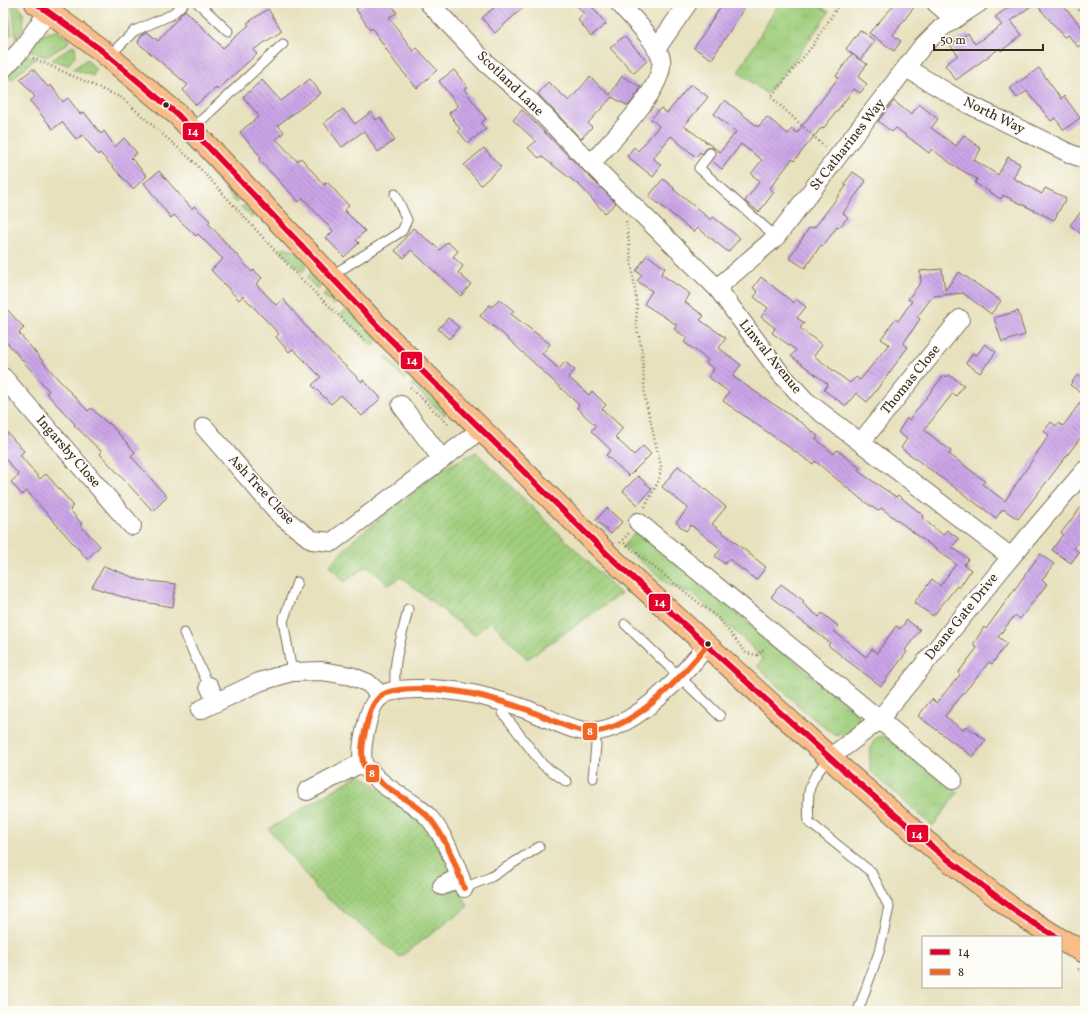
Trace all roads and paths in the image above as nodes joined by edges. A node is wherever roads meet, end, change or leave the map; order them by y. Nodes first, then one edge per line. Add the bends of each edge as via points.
1 (184, 3) edge
2 (198, 3) edge
3 (619, 3) edge
4 (688, 3) edge
5 (840, 3) edge
6 (936, 3) edge
7 (979, 3) edge
8 (1074, 3) edge
9 (1083, 3) edge
10 (435, 5) edge
11 (42, 7) edge
12 (1077, 7) junction
13 (1085, 18) edge
14 (955, 19) junction
15 (228, 31) dead end
16 (284, 44) dead end
17 (656, 49) junction
18 (109, 56) junction
19 (906, 68) junction
20 (3, 69) edge
21 (191, 130) junction
22 (710, 154) dead end
23 (838, 157) junction
24 (1085, 159) edge
25 (591, 164) junction
26 (395, 194) dead end
27 (623, 196) junction
28 (776, 237) junction
29 (331, 276) junction
30 (717, 288) junction
31 (960, 319) dead end
32 (3, 377) edge
33 (401, 405) dead end
34 (204, 427) dead end
35 (480, 428) junction
36 (861, 442) junction
37 (442, 459) junction
38 (1085, 470) edge
39 (638, 522) junction
40 (132, 526) dead end
41 (615, 548) junction
42 (1011, 557) junction
43 (297, 582) dead end
44 (408, 609) dead end
45 (625, 624) dead end
46 (184, 633) dead end
47 (778, 638) junction
48 (708, 644) junction
49 (292, 672) junction
50 (679, 678) junction
51 (388, 692) junction
52 (213, 694) junction
53 (506, 703) junction
54 (200, 710) dead end
55 (720, 716) dead end
56 (878, 721) junction
57 (595, 732) junction
58 (831, 757) junction
59 (362, 762) junction
60 (593, 778) dead end
61 (953, 780) dead end
62 (567, 782) dead end
63 (308, 791) dead end
64 (539, 848) dead end
65 (462, 883) junction
66 (442, 886) dead end
67 (1054, 936) edge
68 (1062, 940) edge
69 (1085, 952) edge
70 (858, 1011) edge

1 - 18 lane via 171,15 134,31
2 - 15 lane
3 - 17 street
4 - 17 street
5 - 23 path via 814,44 771,97
6 - 14 street
7 - 14 street, St Catharines Way
8 - 12 path
9 - 12 path
10 - 25 street, Scotland Lane via 487,64 530,102
11 - 18 highway
11 - 20 street via 21,50
12 - 13 path
14 - 19 street, St Catharines Way via 941,28 921,48
16 - 21 lane
17 - 25 street via 661,60 660,74 625,127
18 - 21 highway
19 - 23 street, St Catharines Way
19 - 24 street, North Way via 962,101
21 - 29 highway
22 - 28 lane via 699,168
23 - 28 street, St Catharines Way
25 - 27 street, Scotland Lane
26 - 29 lane via 407,220 402,231
27 - 30 street, Linwal Avenue
27 - 39 path via 637,306 636,323 642,351 645,398 661,466 659,480
28 - 30 street, St Catharines Way
29 - 35 highway
30 - 36 street, Linwal Avenue via 781,374 806,401
31 - 36 street, Thomas Close
32 - 40 street, Ingarsby Close
33 - 37 street
34 - 37 street, Ash Tree Close via 281,516 312,540 332,542
35 - 37 street, Ash Tree Close
35 - 41 highway
36 - 42 street, Linwal Avenue
38 - 42 street, Deane Gate Drive
39 - 41 path
39 - 47 street
41 - 47 path via 719,619 746,653 757,655
41 - 48 highway
42 - 56 street, Deane Gate Drive
43 - 49 lane via 283,621
44 - 51 lane via 401,644 396,654 394,679
45 - 50 lane
46 - 52 lane
47 - 56 street
48 - 50 street
48 - 58 highway
49 - 51 street via 322,671 351,676
49 - 52 street
50 - 55 lane
50 - 57 street via 629,720
51 - 53 street via 443,688
51 - 59 street via 371,705 363,740
52 - 54 street
53 - 57 street via 568,727
53 - 62 lane via 503,713 543,765
56 - 58 street, Deane Gate Drive
56 - 61 street
57 - 60 lane
58 - 67 highway via 937,851 1018,913
58 - 70 lane via 818,769 807,793 809,822 871,872 889,907 879,952
59 - 63 street
59 - 65 street via 389,791 416,807 430,820 454,858
64 - 65 lane via 491,878
65 - 66 street
68 - 69 highway

